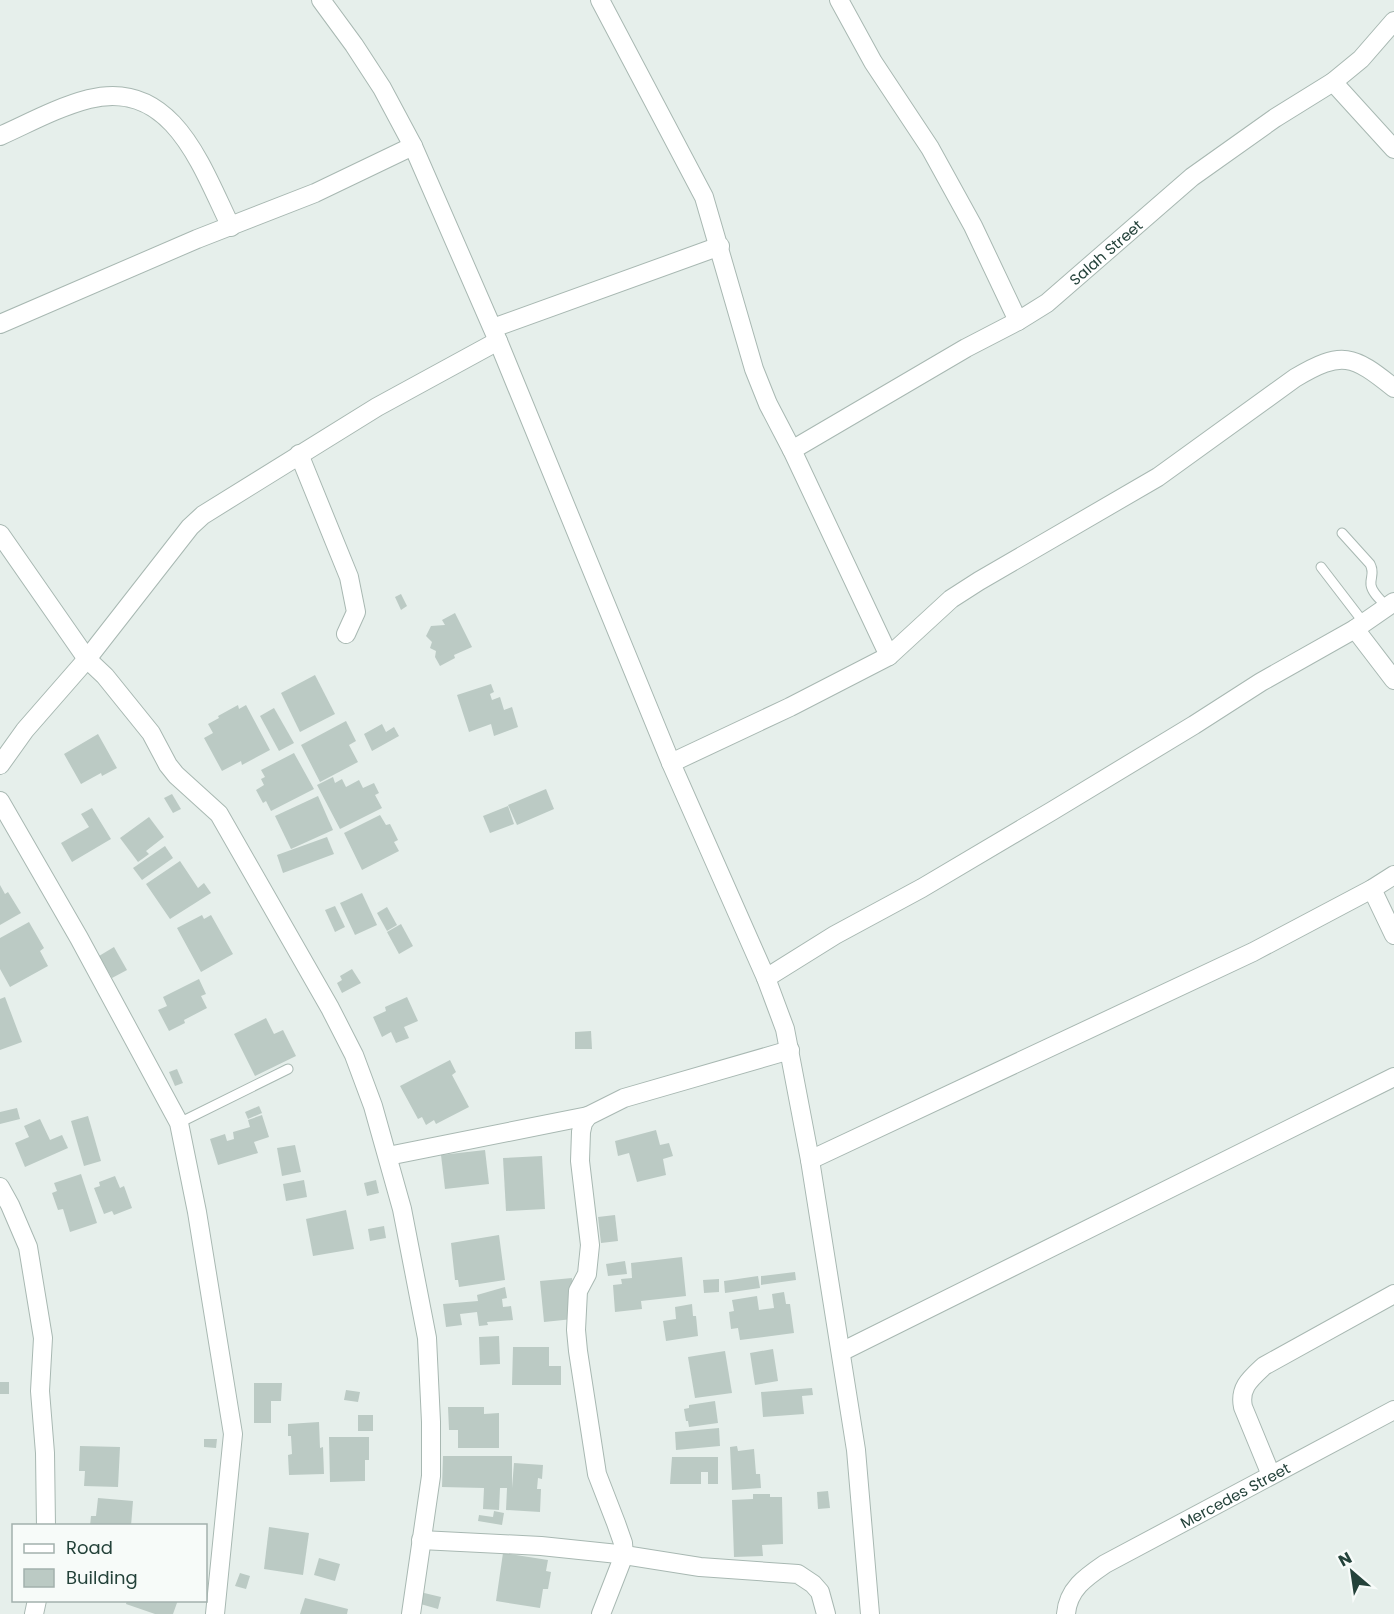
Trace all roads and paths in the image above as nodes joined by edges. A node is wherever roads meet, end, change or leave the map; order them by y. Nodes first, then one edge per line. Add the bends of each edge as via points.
1 (321, 0) edge
2 (600, 0) edge
3 (839, 0) edge
4 (1394, 21) edge
5 (1333, 82) junction
6 (0, 136) edge
7 (413, 146) junction
8 (1394, 149) edge
9 (231, 227) junction
10 (720, 246) junction
11 (1018, 321) junction
12 (0, 324) edge
13 (496, 334) junction
14 (1394, 388) edge
15 (792, 450) junction
16 (299, 454) junction
17 (1342, 533) dead end
18 (0, 534) edge
19 (1321, 567) dead end
20 (1391, 604) edge
21 (1360, 626) junction
22 (346, 634) dead end
23 (889, 656) junction
24 (87, 659) junction
25 (1394, 680) edge
26 (671, 763) junction
27 (0, 765) edge
28 (0, 801) edge
29 (1394, 875) edge
30 (1372, 889) junction
31 (1394, 935) edge
32 (766, 978) junction
33 (790, 1050) junction
34 (288, 1070) dead end
35 (1394, 1077) edge
36 (588, 1116) junction
37 (180, 1123) junction
38 (388, 1156) junction
39 (810, 1160) junction
40 (0, 1188) edge
41 (1394, 1294) edge
42 (840, 1352) junction
43 (1394, 1410) edge
44 (1271, 1475) junction
45 (46, 1524) edge
46 (421, 1540) junction
47 (624, 1555) junction
48 (215, 1614) edge
49 (411, 1614) edge
50 (601, 1614) edge
51 (826, 1614) edge
52 (870, 1614) edge
53 (1066, 1614) edge

1 - 7 street via 382,88
2 - 10 street via 704,197
3 - 11 street via 973,226
4 - 5 street, Salah Street
5 - 8 street
5 - 11 street, Salah Street via 1192,177 1047,303
6 - 9 street via 91,99 128,97 144,102 168,117 184,138
7 - 9 street via 315,193
7 - 13 street
9 - 12 street
10 - 13 street
10 - 15 street via 754,369
11 - 15 street, Salah Street
13 - 16 street
13 - 26 street
14 - 23 street via 1353,360 1332,360 1314,367 1158,477 951,599
15 - 23 street
16 - 22 street via 349,577 356,612
16 - 24 street via 190,527
17 - 20 lane via 1370,564 1373,590
18 - 24 street
19 - 21 lane
20 - 21 street
21 - 25 street
21 - 32 street
23 - 26 street
24 - 27 street
24 - 38 street via 151,733 168,765 219,814 229,830 354,1055
26 - 32 street
28 - 37 street
29 - 30 street
30 - 31 street
30 - 39 street via 1253,952
32 - 33 street
33 - 36 street via 632,1095
33 - 39 street
34 - 37 lane
35 - 42 street
36 - 38 street
36 - 47 street via 581,1132 580,1161 590,1245 587,1274 578,1291 577,1340 597,1474
37 - 48 street via 233,1434
38 - 46 street via 427,1338 430,1476
39 - 42 street
40 - 45 street via 28,1247 42,1338 40,1391
41 - 44 street via 1264,1366 1247,1381 1241,1396 1243,1407
42 - 52 street via 856,1450
43 - 44 street, Mercedes Street
44 - 53 street, Mercedes Street via 1105,1564 1079,1583
46 - 47 street
46 - 49 street
47 - 50 street
47 - 51 street via 700,1567 798,1574 820,1592

